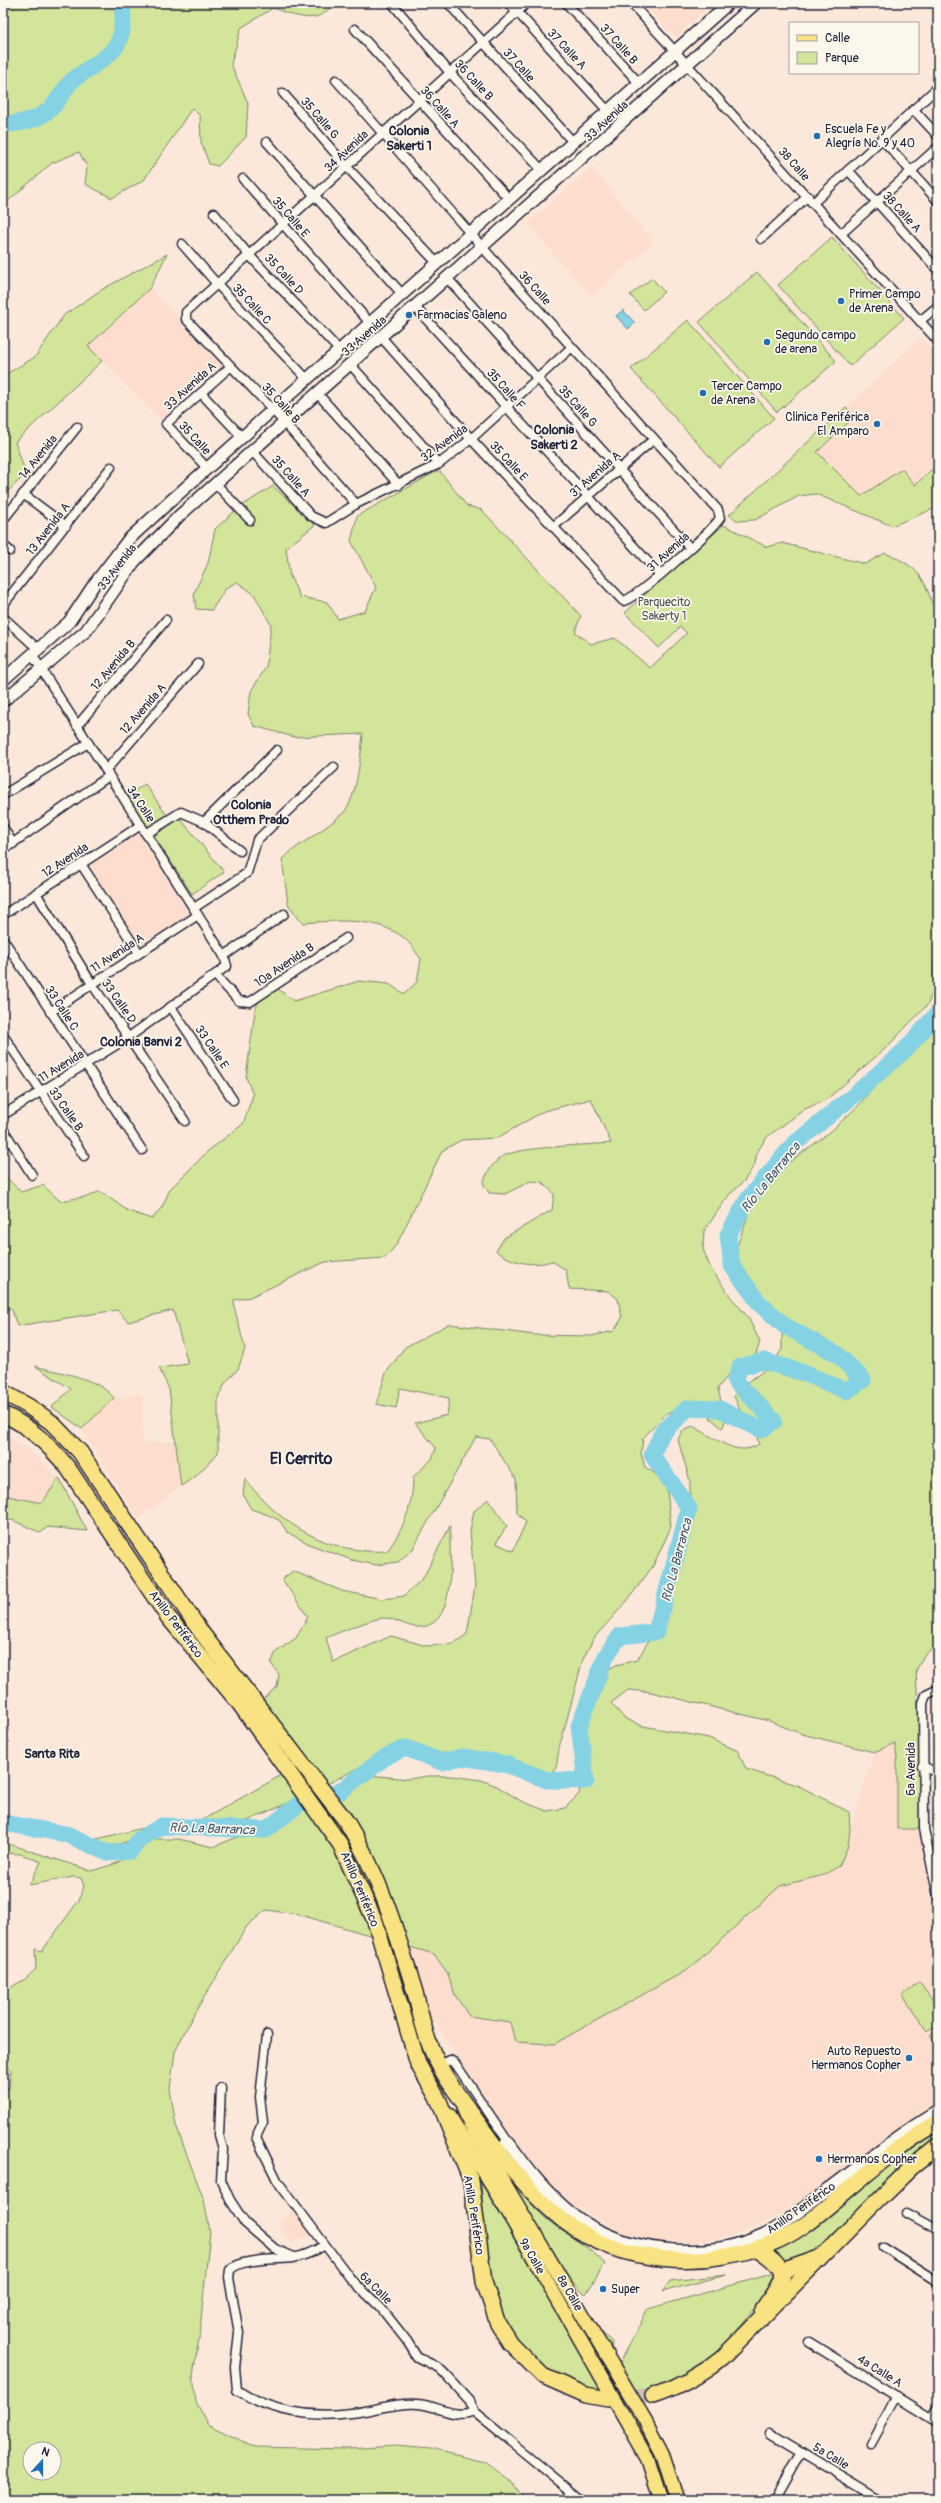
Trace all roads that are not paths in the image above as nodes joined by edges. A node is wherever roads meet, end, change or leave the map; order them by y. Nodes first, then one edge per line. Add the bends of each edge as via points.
1 (392, 3) edge
2 (448, 3) edge
3 (509, 3) edge
4 (527, 3) edge
5 (566, 3) edge
6 (631, 3) edge
7 (729, 3) edge
8 (756, 3) edge
9 (517, 12) junction
10 (355, 29) dead end
11 (483, 42) junction
12 (676, 50) junction
13 (688, 64) junction
14 (450, 72) junction
15 (336, 80) dead end
16 (639, 83) junction
17 (938, 87) edge
18 (283, 93) dead end
19 (419, 101) junction
20 (914, 110) junction
21 (608, 111) junction
22 (382, 134) junction
23 (938, 136) edge
24 (882, 139) junction
25 (268, 142) dead end
26 (573, 142) junction
27 (938, 147) edge
28 (347, 168) junction
29 (542, 170) junction
30 (848, 170) junction
31 (911, 171) junction
32 (243, 179) dead end
33 (314, 196) junction
34 (509, 199) junction
35 (810, 200) junction
36 (938, 201) edge
37 (877, 202) junction
38 (214, 213) dead end
39 (282, 224) junction
40 (471, 233) junction
41 (841, 234) junction
42 (760, 239) dead end
43 (182, 244) dead end
44 (483, 248) junction
45 (249, 254) junction
46 (437, 263) junction
47 (938, 270) edge
48 (448, 279) junction
49 (217, 284) junction
50 (402, 294) junction
51 (938, 306) edge
52 (416, 308) junction
53 (186, 319) joint
54 (920, 321) junction
55 (370, 323) junction
56 (382, 338) junction
57 (938, 341) edge
58 (572, 347) junction
59 (339, 350) junction
60 (351, 365) junction
61 (230, 367) junction
62 (306, 379) junction
63 (537, 379) junction
64 (201, 393) junction
65 (318, 394) junction
66 (506, 407) junction
67 (273, 410) junction
68 (166, 424) joint
69 (284, 424) junction
70 (77, 427) dead end
71 (242, 437) junction
72 (471, 438) junction
73 (654, 440) junction
74 (253, 452) junction
75 (439, 464) junction
76 (111, 467) dead end
77 (207, 468) junction
78 (620, 469) junction
79 (216, 484) junction
80 (399, 485) junction
81 (24, 494) junction
82 (588, 498) junction
83 (356, 504) junction
84 (718, 510) joint
85 (311, 516) joint
86 (3, 520) edge
87 (250, 520) dead end
88 (66, 526) junction
89 (553, 527) junction
90 (3, 545) edge
91 (690, 548) junction
92 (10, 551) dead end
93 (660, 575) junction
94 (620, 599) joint
95 (3, 605) edge
96 (3, 617) edge
97 (166, 620) dead end
98 (36, 653) junction
99 (198, 664) dead end
100 (42, 670) junction
101 (3, 680) edge
102 (3, 701) edge
103 (77, 726) junction
104 (88, 743) junction
105 (277, 750) dead end
106 (334, 767) dead end
107 (107, 773) junction
108 (3, 796) edge
109 (204, 822) junction
110 (140, 825) junction
111 (3, 827) edge
112 (146, 834) junction
113 (13, 844) junction
114 (3, 850) edge
115 (240, 851) dead end
116 (81, 864) junction
117 (36, 893) junction
118 (196, 912) junction
119 (284, 914) dead end
120 (3, 915) edge
121 (346, 938) dead end
122 (3, 939) edge
123 (139, 953) junction
124 (224, 956) junction
125 (227, 966) joint
126 (215, 975) junction
127 (92, 984) junction
128 (171, 1007) junction
129 (50, 1012) junction
130 (3, 1035) edge
131 (129, 1037) junction
132 (85, 1066) junction
133 (40, 1092) junction
134 (233, 1100) dead end
135 (3, 1115) edge
136 (185, 1122) dead end
137 (3, 1129) edge
138 (142, 1150) dead end
139 (84, 1156) dead end
140 (32, 1174) dead end
141 (3, 1392) edge
142 (3, 1414) edge
143 (938, 1689) edge
144 (922, 1766) junction
145 (938, 1773) edge
146 (934, 1859) edge
147 (938, 1897) edge
148 (267, 2035) dead end
149 (436, 2059) junction
150 (221, 2088) dead end
151 (454, 2089) junction
152 (439, 2101) junction
153 (938, 2111) edge
154 (938, 2123) edge
155 (503, 2146) junction
156 (938, 2146) edge
157 (907, 2212) dead end
158 (938, 2230) edge
159 (325, 2245) junction
160 (883, 2247) dead end
161 (758, 2249) junction
162 (824, 2256) junction
163 (294, 2258) junction
164 (782, 2271) junction
165 (938, 2282) edge
166 (746, 2335) junction
167 (809, 2342) dead end
168 (653, 2396) tunnel mouth
169 (897, 2396) junction
170 (608, 2399) tunnel mouth
171 (938, 2408) edge
172 (474, 2411) junction
173 (935, 2420) edge
174 (770, 2433) dead end
175 (871, 2444) dead end
176 (801, 2452) junction
177 (582, 2500) edge
178 (661, 2500) edge
179 (677, 2500) edge
180 (774, 2500) edge
181 (881, 2500) edge

1 - 14 street, 36 Calle B
2 - 11 street, 37 Calle
3 - 9 street, 37 Calle A
4 - 9 street, 34 Avenida
5 - 16 street, 37 Calle B
6 - 12 street, 38 Calle
7 - 12 street, 33 Avenida
8 - 13 street, 33 Avenida
9 - 11 street, 34 Avenida
9 - 21 street, 37 Calle A
10 - 19 street, 36 Calle A
11 - 14 street, 34 Avenida
11 - 26 street, 37 Calle
12 - 13 street, 38 Calle
12 - 16 street, 33 Avenida
13 - 35 street, 38 Calle
13 - 44 street, 33 Avenida
14 - 19 street, 34 Avenida
14 - 29 street, 36 Calle B
15 - 22 street, 36 Calle
16 - 21 street, 33 Avenida
17 - 20 street
18 - 28 street, 35 Calle G
19 - 22 street, 34 Avenida
19 - 34 street, 36 Calle A
20 - 23 street
20 - 24 street
21 - 26 street, 33 Avenida
22 - 28 street, 34 Avenida
22 - 40 street, 36 Calle
24 - 30 street
24 - 31 street
25 - 33 street
26 - 29 street, 33 Avenida
27 - 31 street
28 - 33 street, 34 Avenida
28 - 46 street, 35 Calle G
29 - 34 street, 33 Avenida
30 - 35 street
30 - 37 street, 38 Calle A
31 - 36 street
31 - 37 street
32 - 39 street, 35 Calle E
33 - 39 street, 34 Avenida
33 - 50 street
34 - 40 street, 33 Avenida
35 - 41 street, 38 Calle
35 - 42 street
37 - 41 street
37 - 47 street, 38 Calle A
38 - 45 street, 35 Calle D
39 - 45 street, 34 Avenida
39 - 55 street, 35 Calle E
40 - 44 street, 36 Calle
40 - 46 street, 33 Avenida
41 - 54 street, 38 Calle
43 - 49 street, 35 Calle C
44 - 48 street, 33 Avenida
44 - 58 street, 36 Calle
45 - 49 street, 34 Avenida
45 - 59 street, 35 Calle D
46 - 50 street, 33 Avenida
48 - 52 street, 33 Avenida
48 - 63 street, 35 Calle G
49 - 53 street, 34 Avenida via 187,309
49 - 62 street, 35 Calle C
50 - 55 street, 33 Avenida
51 - 54 street
52 - 56 street, 33 Avenida
52 - 66 street, 35 Calle F
53 - 61 street, 35 Calle B
54 - 57 street, 38 Calle
55 - 59 street, 33 Avenida
56 - 60 street, 33 Avenida
56 - 72 street, 35 Calle E
58 - 63 street, 32 Avenida
58 - 73 street, 36 Calle
59 - 62 street, 33 Avenida
60 - 65 street, 33 Avenida
60 - 75 street
61 - 64 street, 33 Avenida A
61 - 67 street, 35 Calle B
62 - 67 street, 33 Avenida
63 - 66 street, 32 Avenida
63 - 78 street, 35 Calle G
64 - 68 street, 33 Avenida A
64 - 71 street
65 - 69 street, 33 Avenida
65 - 80 street
66 - 72 street, 32 Avenida
66 - 82 street, 35 Calle F
67 - 69 street, 35 Calle B
67 - 71 street, 33 Avenida
68 - 77 street, 35 Calle
69 - 74 street, 33 Avenida
69 - 83 street, 35 Calle B
70 - 81 street, 14 Avenida
71 - 77 street, 33 Avenida
72 - 75 street, 32 Avenida
72 - 89 street, 35 Calle E
73 - 78 street, 31 Avenida A
73 - 84 street, 36 Calle
74 - 79 street, 33 Avenida
74 - 85 street, 35 Calle A
75 - 80 street, 32 Avenida
76 - 88 street, 13 Avenida A
77 - 98 street, 33 Avenida via 128,540 95,583 70,622
78 - 82 street, 31 Avenida A
78 - 91 street, 35 Calle G
79 - 87 street
79 - 100 street, 33 Avenida via 134,562 86,631
80 - 83 street, 32 Avenida
81 - 86 street, 14 Avenida
81 - 88 street
82 - 89 street, 31 Avenida A
82 - 93 street, 35 Calle F
83 - 85 street, 32 Avenida via 326,523
84 - 91 street, 31 Avenida via 721,513 718,522
88 - 95 street, 13 Avenida A
89 - 94 street, 35 Calle E
90 - 92 street
91 - 93 street, 31 Avenida
93 - 94 street, 31 Avenida via 627,601
96 - 98 street, 34 Calle
97 - 103 street, 12 Avenida B
98 - 100 street, 34 Calle
98 - 101 street, 33 Avenida
99 - 107 street, 12 Avenida A
100 - 102 street, 33 Avenida
100 - 103 street, 34 Calle
103 - 104 street, 34 Calle
104 - 107 street, 34 Calle
104 - 108 street
105 - 109 street
106 - 118 street, 11 Avenida A via 257,840 247,873
107 - 110 street, 34 Calle
107 - 113 street, 12 Avenida A
109 - 112 street via 178,813
109 - 115 street
110 - 112 street, 34 Calle
110 - 116 street, 12 Avenida
111 - 113 street
112 - 118 street, 34 Calle
113 - 114 street, 12 Avenida A
116 - 117 street, 12 Avenida
116 - 123 street
117 - 120 street, 12 Avenida
117 - 127 street, 33 Calle D
118 - 123 street, 11 Avenida A
118 - 124 street, 34 Calle
119 - 124 street
121 - 126 street, 10a Avenida B via 250,1002 239,1001
122 - 129 street, 33 Calle C
123 - 127 street, 11 Avenida A
124 - 125 street, 34 Calle
125 - 126 street, 11 Avenida
126 - 128 street, 11 Avenida
127 - 129 street, 11 Avenida A
127 - 131 street, 33 Calle D
128 - 131 street, 11 Avenida
128 - 134 street, 33 Calle E
129 - 132 street, 33 Calle C
130 - 133 street, 33 Calle B
131 - 132 street, 11 Avenida
131 - 136 street, 33 Calle D
132 - 133 street, 11 Avenida
132 - 138 street, 33 Calle C
133 - 135 street, 11 Avenida
133 - 139 street, 33 Calle B
137 - 140 street
141 - 149 highway, Anillo Periférico via 40,1414 67,1437 91,1467 118,1512 201,1632 346,1821 364,1850 391,1915
142 - 152 highway, Anillo Periférico via 29,1429 50,1446 77,1479 168,1617 238,1703 340,1844 375,1921 418,2064
143 - 144 street, 6a Avenida via 926,1696 923,1704
144 - 145 street
144 - 146 street, 6a Avenida via 924,1829
146 - 147 street, 6a Avenida
148 - 159 street, 6a Calle via 260,2097 263,2122 256,2137 278,2182
149 - 151 highway, Anillo Periférico
149 - 155 street, Anillo Periférico via 455,2063
150 - 163 street via 221,2180 245,2224 275,2249
151 - 155 highway, Anillo Periférico
151 - 179 main road, 8a Calle via 474,2132 645,2420 663,2455
152 - 170 highway, Anillo Periférico via 471,2182 484,2282 498,2324 510,2343 544,2376 586,2395
152 - 178 main road, 9a Calle via 462,2134 507,2211 647,2457
153 - 155 street, Anillo Periférico via 902,2134 768,2232 733,2245 691,2250 640,2244 615,2237 588,2224 571,2213
154 - 161 highway, Anillo Periférico via 909,2142 805,2226
155 - 161 highway, Anillo Periférico via 517,2176 564,2221 611,2246 641,2255 683,2260 724,2257
156 - 162 highway via 912,2167
157 - 158 street
159 - 163 street via 312,2253
159 - 172 street, 6a Calle via 350,2278 381,2308 417,2356 440,2368 470,2401
160 - 165 street
161 - 164 highway via 775,2261
162 - 164 highway
162 - 166 highway
163 - 172 street via 241,2263 230,2270 229,2278 239,2333 235,2368 237,2390 257,2402 291,2412 321,2415 351,2414 402,2404 418,2404 457,2414
164 - 166 highway via 782,2280
166 - 168 highway via 701,2376 678,2388
167 - 169 street, 4a Calle A
169 - 173 street, 4a Calle A
169 - 175 street
171 - 173 street
172 - 177 street, 6a Calle
174 - 176 street, 5a Calle
176 - 180 street
176 - 181 street, 5a Calle

